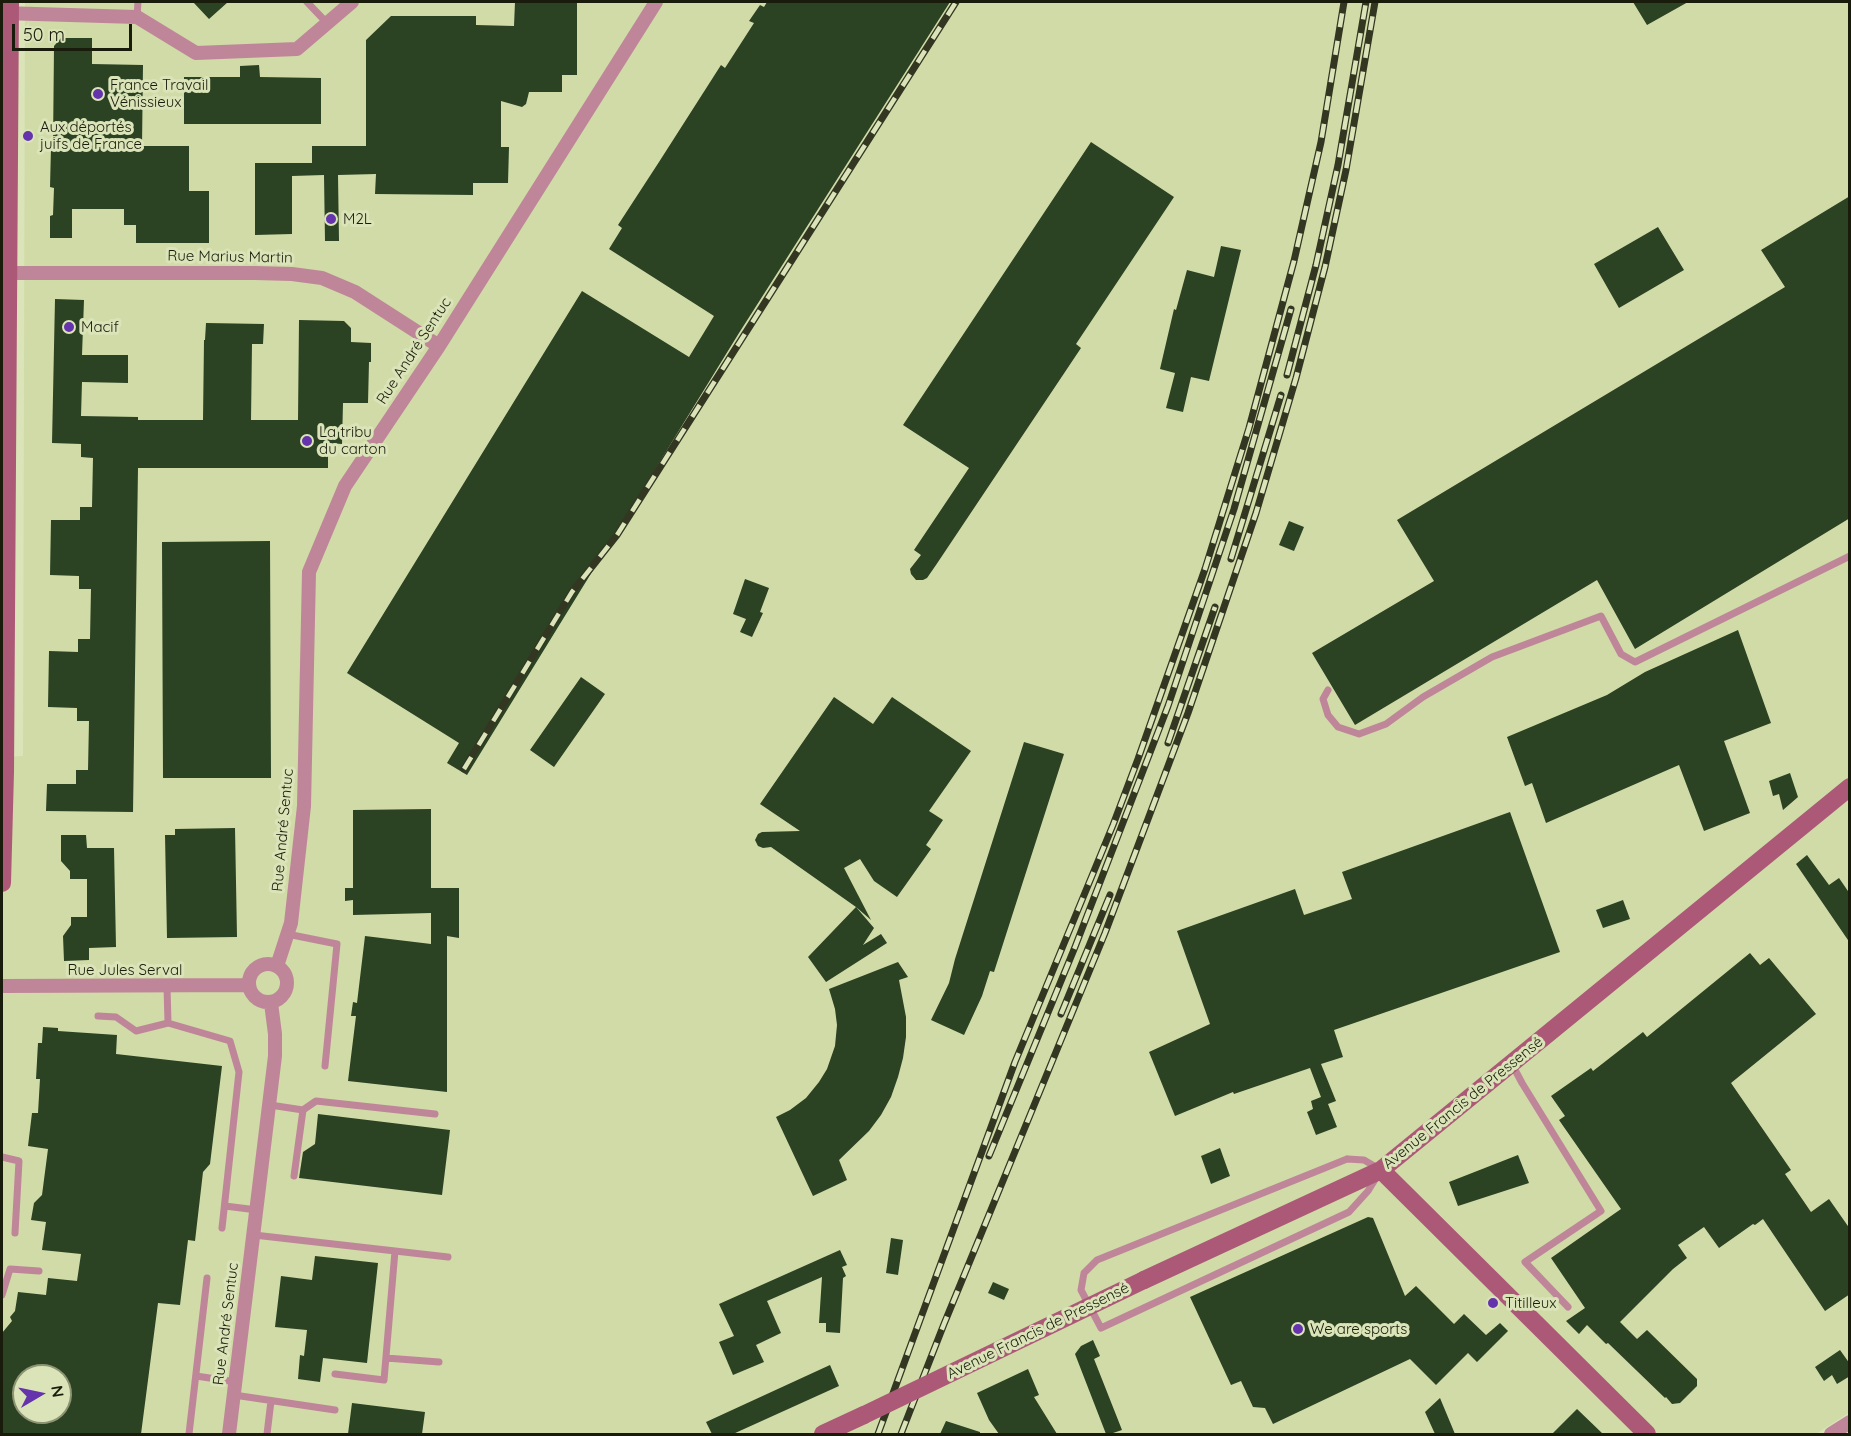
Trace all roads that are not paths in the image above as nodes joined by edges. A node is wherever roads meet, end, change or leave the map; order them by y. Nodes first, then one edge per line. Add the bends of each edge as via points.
1 (138, 2) edge
2 (307, 2) edge
3 (352, 2) edge
4 (656, 2) edge
5 (7, 10) edge
6 (137, 16) junction
7 (327, 23) junction
8 (5, 273) edge
9 (439, 346) junction
10 (4, 515) edge
11 (1850, 556) edge
12 (1328, 690) dead end
13 (1850, 787) edge
14 (2, 883) edge
15 (287, 934) junction
16 (277, 966) junction
17 (249, 985) junction
18 (2, 986) edge
19 (167, 986) junction
20 (271, 1003) junction
21 (98, 1016) dead end
22 (168, 1023) junction
23 (1512, 1063) junction
24 (325, 1066) dead end
25 (270, 1105) junction
26 (303, 1110) junction
27 (435, 1113) dead end
28 (2, 1157) edge
29 (1382, 1170) junction
30 (294, 1176) dead end
31 (225, 1206) junction
32 (257, 1210) junction
33 (222, 1228) dead end
34 (15, 1233) dead end
35 (254, 1234) junction
36 (395, 1251) junction
37 (448, 1257) dead end
38 (39, 1271) dead end
39 (207, 1278) dead end
40 (2, 1295) edge
41 (1568, 1307) dead end
42 (386, 1358) junction
43 (439, 1362) dead end
44 (334, 1374) dead end
45 (196, 1376) junction
46 (235, 1389) junction
47 (271, 1401) junction
48 (334, 1410) dead end
49 (1850, 1422) edge
50 (189, 1434) edge
51 (229, 1434) edge
52 (267, 1434) edge
53 (824, 1434) edge
54 (1647, 1434) edge
55 (1831, 1434) edge

1 - 6 lane
2 - 7 lane
3 - 7 street
4 - 9 street, Rue André Sentuc
5 - 6 street
5 - 8 street
6 - 7 street via 196,53 297,50
8 - 9 street, Rue Marius Martin via 264,273 322,278 355,292
8 - 10 street
9 - 15 street, Rue André Sentuc via 345,486 309,572 304,806
10 - 14 street
11 - 12 lane via 1635,662 1621,654 1601,616 1492,657 1423,697 1386,724 1359,734 1338,727 1328,715 1323,699
13 - 23 street, Avenue Francis de Pressensé
15 - 16 street, Rue André Sentuc
15 - 24 lane via 338,944
16 - 17 street via 260,966 251,974
16 - 20 street via 285,974 287,987 282,997
17 - 19 street, Rue Jules Serval
17 - 20 street via 258,1000
18 - 19 street, Rue Jules Serval
19 - 22 lane
20 - 25 street, Rue André Sentuc via 275,1056
21 - 22 lane via 116,1017 136,1031
22 - 31 lane via 230,1041 239,1072
23 - 29 street, Avenue Francis de Pressensé
23 - 41 lane via 1601,1211 1525,1262
25 - 26 lane
25 - 32 street, Rue André Sentuc
26 - 27 lane via 316,1101
26 - 30 lane
28 - 34 lane via 19,1161
29 - 29 lane via 1349,1212 1101,1328 1082,1290 1084,1273 1097,1260 1347,1159 1364,1160
29 - 53 street, Avenue Francis de Pressensé, bridge
29 - 54 street
31 - 32 lane
31 - 33 lane
32 - 35 street, Rue André Sentuc
35 - 36 lane
35 - 46 street, Rue André Sentuc
36 - 37 lane
36 - 42 lane
38 - 40 lane via 10,1269
39 - 45 lane
42 - 43 lane
42 - 44 lane via 384,1380
45 - 46 lane
45 - 50 lane
46 - 47 lane
46 - 51 street, Rue André Sentuc
47 - 48 lane
47 - 52 lane
49 - 55 street

